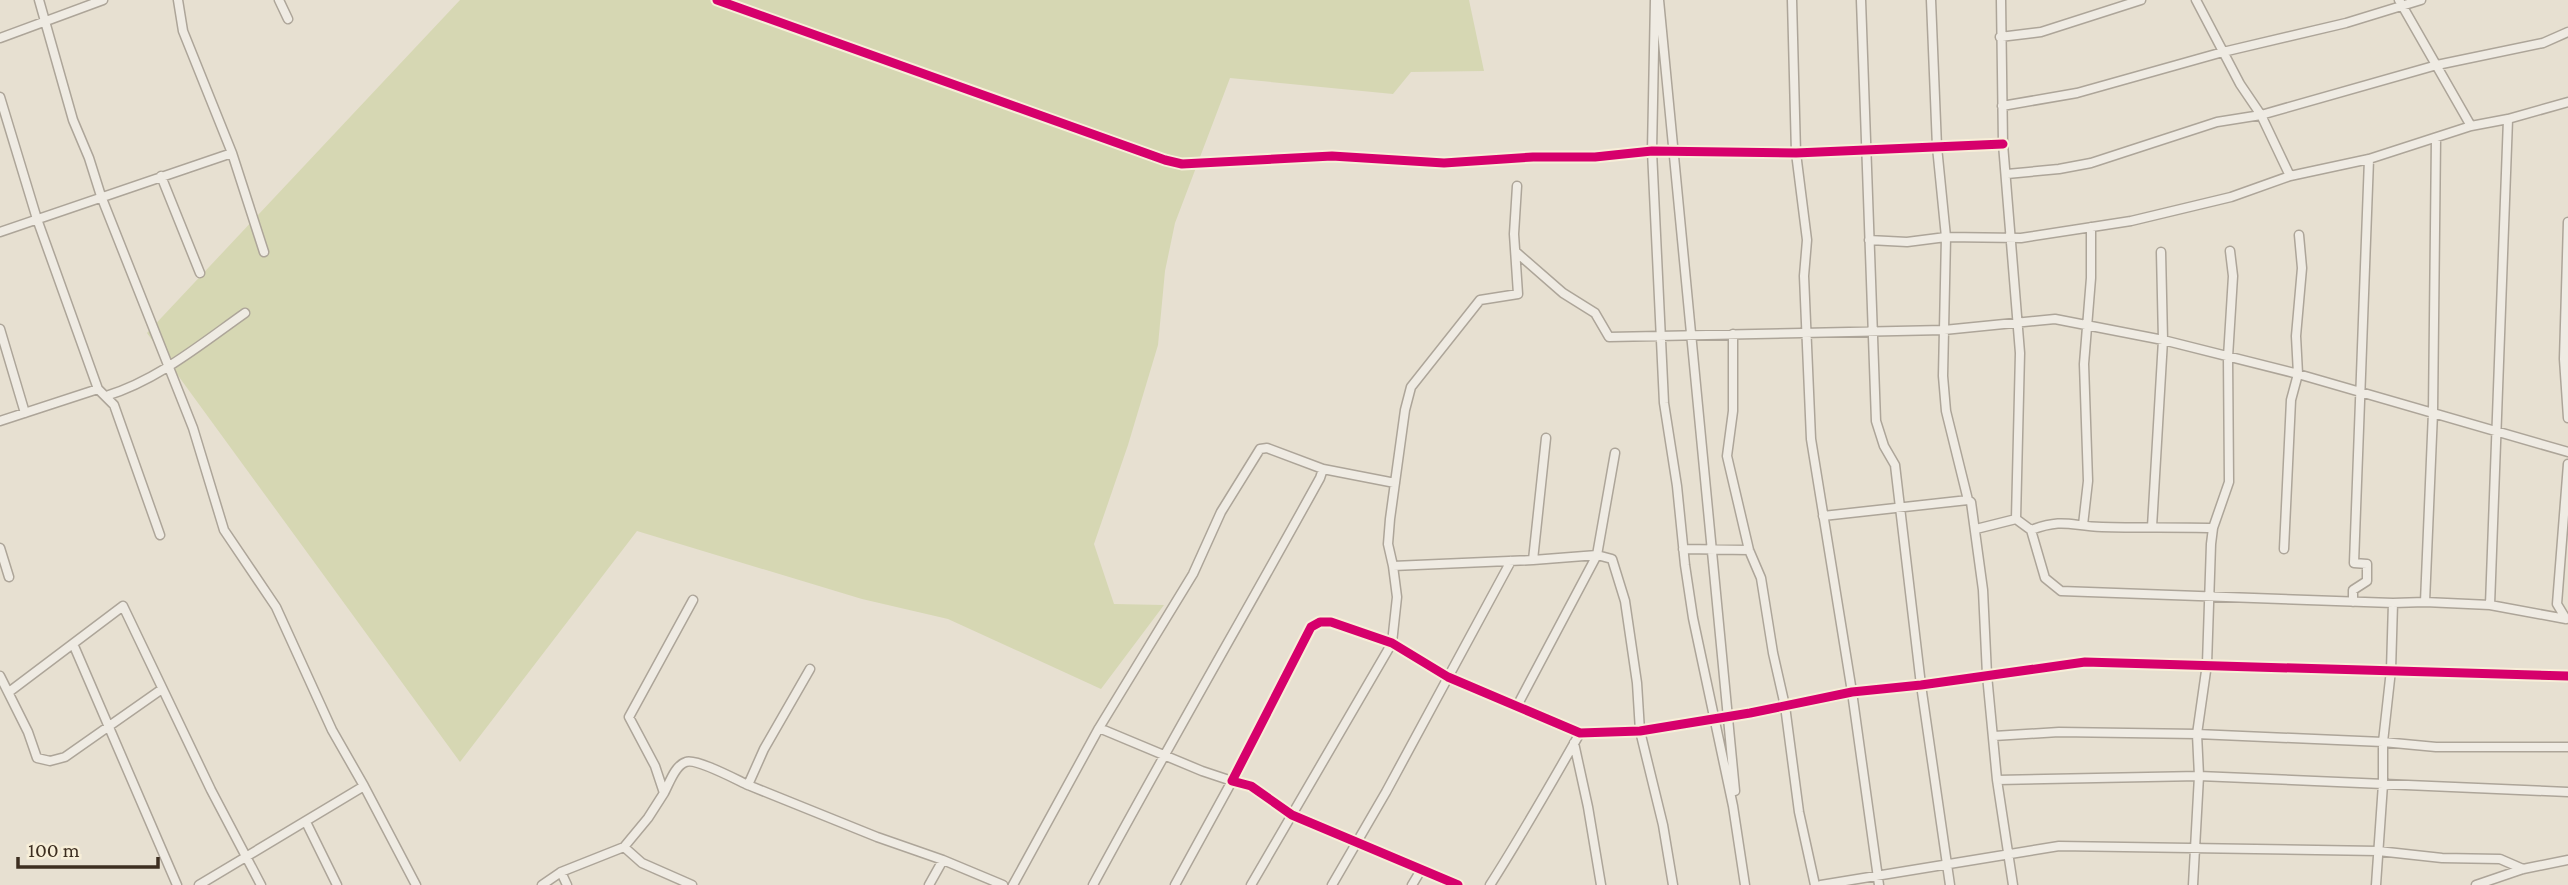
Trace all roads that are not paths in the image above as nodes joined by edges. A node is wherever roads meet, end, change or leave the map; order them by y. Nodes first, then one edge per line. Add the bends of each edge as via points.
1 (39, 0) edge
2 (103, 0) edge
3 (178, 0) edge
4 (279, 0) edge
5 (717, 0) edge
6 (1657, 0) edge
7 (1793, 0) edge
8 (1861, 0) edge
9 (1931, 0) edge
10 (2001, 0) edge
11 (2141, 0) edge
12 (2196, 0) edge
13 (2421, 0) edge
14 (2400, 2) edge
15 (288, 19) dead end
16 (45, 22) junction
17 (2568, 32) edge
18 (2000, 37) junction
19 (0, 38) edge
20 (2223, 52) junction
21 (2437, 65) junction
22 (0, 97) edge
23 (2568, 102) edge
24 (2002, 106) junction
25 (2261, 115) junction
26 (2508, 119) junction
27 (2471, 126) junction
28 (2436, 138) junction
29 (2003, 144) junction
30 (1937, 147) junction
31 (1865, 150) junction
32 (1653, 151) junction
33 (232, 153) junction
34 (1796, 153) junction
35 (2369, 159) junction
36 (2007, 174) junction
37 (161, 176) junction
38 (2290, 176) junction
39 (1517, 186) dead end
40 (101, 196) junction
41 (37, 219) junction
42 (2568, 222) edge
43 (2091, 227) junction
44 (0, 232) edge
45 (2300, 235) dead end
46 (1946, 237) junction
47 (2011, 238) junction
48 (1868, 240) junction
49 (2230, 251) dead end
50 (1516, 252) junction
51 (2161, 252) dead end
52 (264, 253) dead end
53 (200, 273) dead end
54 (246, 313) dead end
55 (2018, 323) junction
56 (2087, 325) junction
57 (0, 329) edge
58 (1944, 330) junction
59 (1807, 331) junction
60 (1874, 331) junction
61 (1733, 334) junction
62 (1659, 337) junction
63 (2163, 340) junction
64 (2228, 357) junction
65 (169, 367) junction
66 (2298, 374) junction
67 (98, 389) junction
68 (2360, 393) junction
69 (106, 396) junction
70 (2432, 412) junction
71 (25, 413) junction
72 (2568, 418) edge
73 (0, 421) edge
74 (2498, 431) junction
75 (1546, 438) dead end
76 (2568, 452) edge
77 (1615, 453) dead end
78 (2568, 464) edge
79 (1323, 469) junction
80 (1395, 483) junction
81 (1968, 500) junction
82 (1900, 506) junction
83 (1822, 516) junction
84 (2016, 519) junction
85 (2083, 525) junction
86 (2152, 527) junction
87 (2213, 528) junction
88 (1976, 529) junction
89 (2031, 530) junction
90 (160, 535) dead end
91 (0, 548) edge
92 (1683, 549) junction
93 (2284, 549) dead end
94 (1749, 550) junction
95 (1597, 555) junction
96 (1533, 560) junction
97 (1511, 561) junction
98 (1393, 566) junction
99 (2563, 576) edge
100 (9, 577) dead end
101 (2208, 595) junction
102 (693, 600) dead end
103 (2353, 602) junction
104 (2425, 602) junction
105 (2393, 603) junction
106 (2490, 606) junction
107 (2567, 620) edge
108 (1392, 643) junction
109 (74, 646) junction
110 (2207, 664) junction
111 (810, 668) dead end
112 (2391, 670) junction
113 (1987, 675) junction
114 (0, 676) edge
115 (2568, 676) edge
116 (1448, 677) junction
117 (1921, 685) junction
118 (162, 690) junction
119 (9, 692) junction
120 (1852, 692) junction
121 (1517, 706) junction
122 (1785, 706) junction
123 (1716, 718) junction
124 (109, 727) junction
125 (1099, 728) junction
126 (1640, 732) junction
127 (1580, 733) junction
128 (2197, 734) junction
129 (1994, 736) junction
130 (2383, 742) junction
131 (1574, 743) junction
132 (2568, 747) edge
133 (1164, 754) junction
134 (2199, 776) junction
135 (1997, 780) junction
136 (1232, 781) junction
137 (2384, 784) junction
138 (748, 785) junction
139 (364, 786) junction
140 (2568, 792) edge
141 (664, 793) junction
142 (1292, 815) junction
143 (306, 822) junction
144 (1356, 841) junction
145 (624, 847) junction
146 (2194, 849) junction
147 (2378, 851) junction
148 (2009, 855) junction
149 (247, 857) junction
150 (943, 860) junction
151 (2568, 860) edge
152 (1947, 865) junction
153 (2524, 869) junction
154 (1421, 870) junction
155 (561, 872) junction
156 (1878, 875) junction
157 (177, 885) edge
158 (198, 885) edge
159 (261, 885) edge
160 (338, 885) edge
161 (416, 885) edge
162 (542, 885) edge
163 (567, 885) edge
164 (692, 885) edge
165 (929, 885) edge
166 (1003, 885) edge
167 (1013, 885) edge
168 (1093, 885) edge
169 (1175, 885) edge
170 (1251, 885) edge
171 (1332, 885) edge
172 (1412, 885) edge
173 (1458, 885) edge
174 (1490, 885) edge
175 (1601, 885) edge
176 (1673, 885) edge
177 (1744, 885) edge
178 (1815, 885) edge
179 (1821, 885) edge
180 (1879, 885) edge
181 (1950, 885) edge
182 (2013, 885) edge
183 (2193, 885) edge
184 (2376, 885) edge
185 (2476, 885) edge

1 - 16 street
2 - 16 street
3 - 33 street via 183,31
4 - 15 street
5 - 32 street via 1182,164 1332,156 1444,163
6 - 32 street
6 - 177 street
7 - 34 street
8 - 31 street
9 - 30 street
10 - 18 street
11 - 18 street via 2041,32
12 - 20 street
13 - 14 street
14 - 20 street via 2346,23
14 - 21 street
16 - 19 street
16 - 40 street
17 - 21 street via 2543,43
18 - 24 street
20 - 24 street via 2077,93
20 - 25 street
21 - 25 street
21 - 27 street
22 - 41 street
23 - 26 street
24 - 29 street
25 - 36 street via 2217,122 2091,163
25 - 38 street
26 - 27 street
26 - 74 street
27 - 28 street
28 - 35 street
28 - 70 street
29 - 30 street
29 - 36 street
30 - 31 street
30 - 46 street
31 - 34 street
31 - 48 street
32 - 34 street
32 - 62 street
33 - 37 street
33 - 52 street
34 - 59 street via 1807,240
35 - 38 street
35 - 68 street
36 - 47 street
37 - 40 street
37 - 53 street
38 - 43 street via 2231,197
39 - 50 street
40 - 41 street
40 - 65 street
41 - 44 street
41 - 67 street
42 - 72 street via 2564,359
43 - 47 street
43 - 56 street
45 - 66 street
46 - 47 street
46 - 48 street
46 - 58 street
47 - 55 street
48 - 60 street
49 - 64 street
50 - 62 street via 1563,293 1595,313 1609,337
50 - 80 street via 1518,294 1480,300 1411,387
51 - 63 street
54 - 65 street
55 - 56 street via 2054,319
55 - 58 street
55 - 84 street
56 - 63 street
56 - 85 street via 2088,481
57 - 71 street
58 - 60 street
58 - 81 street via 1945,411
59 - 60 street
59 - 61 street
59 - 83 street via 1811,439
60 - 82 street via 1876,421 1895,465
61 - 62 street
61 - 94 street via 1734,411 1727,456
62 - 92 street
63 - 64 street
63 - 86 street
64 - 66 street
64 - 87 street via 2229,482
65 - 69 street
65 - 139 street via 224,530 276,607 332,730
66 - 68 street
66 - 93 street via 2291,400
67 - 69 street
67 - 71 street
68 - 70 street
68 - 103 street via 2354,563 2367,564 2367,581 2353,590
69 - 90 street via 114,405
70 - 74 street
70 - 104 street
71 - 73 street
74 - 76 street
74 - 106 street
75 - 96 street
77 - 95 street
78 - 99 street
79 - 80 street
79 - 125 street via 1260,449 1222,512 1193,574
79 - 133 street
80 - 98 street via 1388,544
81 - 82 street
81 - 88 street
82 - 83 street
82 - 117 street
83 - 120 street
84 - 88 street
84 - 89 street
85 - 86 street
85 - 89 street via 2048,524
86 - 87 street
87 - 101 street
88 - 113 street
89 - 101 street via 2045,578 2061,591
91 - 100 street
92 - 94 street
92 - 123 street
94 - 122 street via 1761,578
95 - 96 street
95 - 121 street
95 - 126 street via 1612,559 1620,579
96 - 97 street
97 - 98 street
97 - 116 street
98 - 108 street via 1397,597
99 - 107 street via 2557,604
101 - 103 street
101 - 110 street
102 - 141 street via 629,717
103 - 105 street
104 - 105 street
104 - 106 street
105 - 112 street
106 - 107 street
108 - 116 street
108 - 136 street via 1331,622 1311,627
108 - 142 street
109 - 118 street via 123,606
109 - 119 street
109 - 124 street
110 - 112 street
110 - 113 street via 2085,662
110 - 128 street
111 - 138 street
112 - 115 street
112 - 130 street
113 - 117 street
113 - 129 street
114 - 119 street
116 - 121 street
116 - 144 street
117 - 120 street
117 - 152 street
118 - 124 street
118 - 149 street
119 - 124 street via 37,758 65,757
120 - 122 street
120 - 156 street
121 - 127 street
122 - 123 street
122 - 178 street via 1799,812
123 - 126 street
123 - 177 street
124 - 157 street
125 - 133 street
125 - 167 street
126 - 127 street
126 - 176 street
127 - 131 street
128 - 129 street
128 - 130 street
128 - 134 street
129 - 135 street
130 - 132 street via 2437,747
130 - 137 street
131 - 174 street
131 - 175 street
133 - 136 street
133 - 168 street
134 - 135 street
134 - 137 street
134 - 146 street
135 - 148 street
136 - 142 street via 1251,786
136 - 169 street
137 - 140 street
137 - 147 street
138 - 141 street via 696,761 685,762
138 - 150 street
139 - 143 street
139 - 161 street
141 - 145 street
142 - 144 street
142 - 170 street
143 - 149 street
143 - 160 street
144 - 154 street
144 - 171 street
145 - 155 street
145 - 164 street via 642,863
146 - 147 street
146 - 148 street via 2059,846
146 - 183 street
147 - 153 street via 2500,859
147 - 184 street
148 - 152 street
148 - 182 street
149 - 158 street
149 - 159 street
150 - 165 street
150 - 166 street
151 - 153 street
152 - 156 street
152 - 181 street
153 - 185 street
154 - 172 street
154 - 173 street
155 - 162 street
155 - 163 street
156 - 179 street
156 - 180 street

